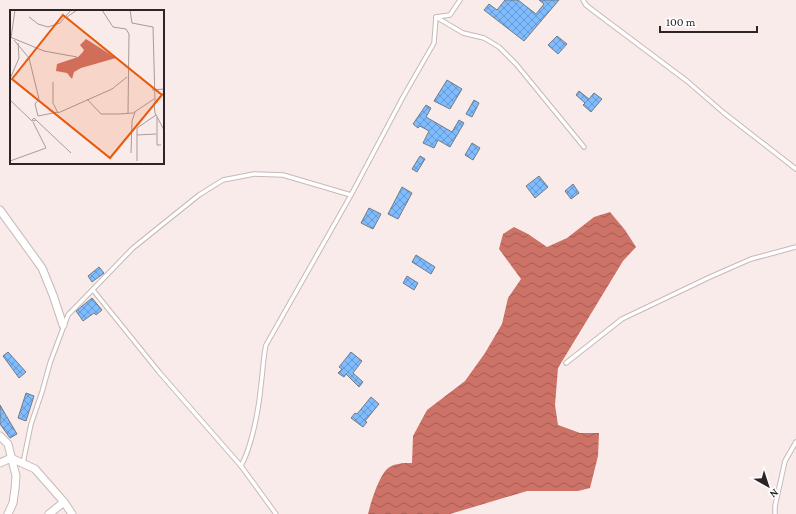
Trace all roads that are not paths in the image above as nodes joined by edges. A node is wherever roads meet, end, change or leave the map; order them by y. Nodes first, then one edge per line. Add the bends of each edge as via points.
1 (460, 0) edge
2 (583, 0) edge
3 (436, 17) junction
4 (584, 147) dead end
5 (796, 169) edge
6 (351, 195) junction
7 (0, 210) edge
8 (796, 247) edge
9 (93, 290) junction
10 (63, 325) junction
11 (566, 363) dead end
12 (0, 436) edge
13 (796, 442) edge
14 (11, 458) junction
15 (0, 463) edge
16 (23, 463) junction
17 (242, 466) junction
18 (64, 502) junction
19 (8, 514) edge
20 (49, 514) edge
21 (72, 514) edge
22 (276, 514) edge
23 (774, 514) edge

1 - 3 lane via 450,14
2 - 5 lane via 586,5 687,81
3 - 4 lane via 499,47
3 - 6 lane via 434,43
6 - 9 lane via 283,175 254,174 223,180 199,195 133,248
6 - 17 lane via 266,345 255,420
7 - 10 street via 42,268
8 - 11 lane via 751,259 622,319
9 - 10 lane via 68,315
9 - 17 lane
10 - 16 lane via 31,424
12 - 14 street via 8,444
13 - 23 lane via 786,462
14 - 15 street
14 - 16 street
14 - 19 street via 16,476 13,503
16 - 18 street via 35,469
17 - 22 lane
18 - 20 street
18 - 21 street

